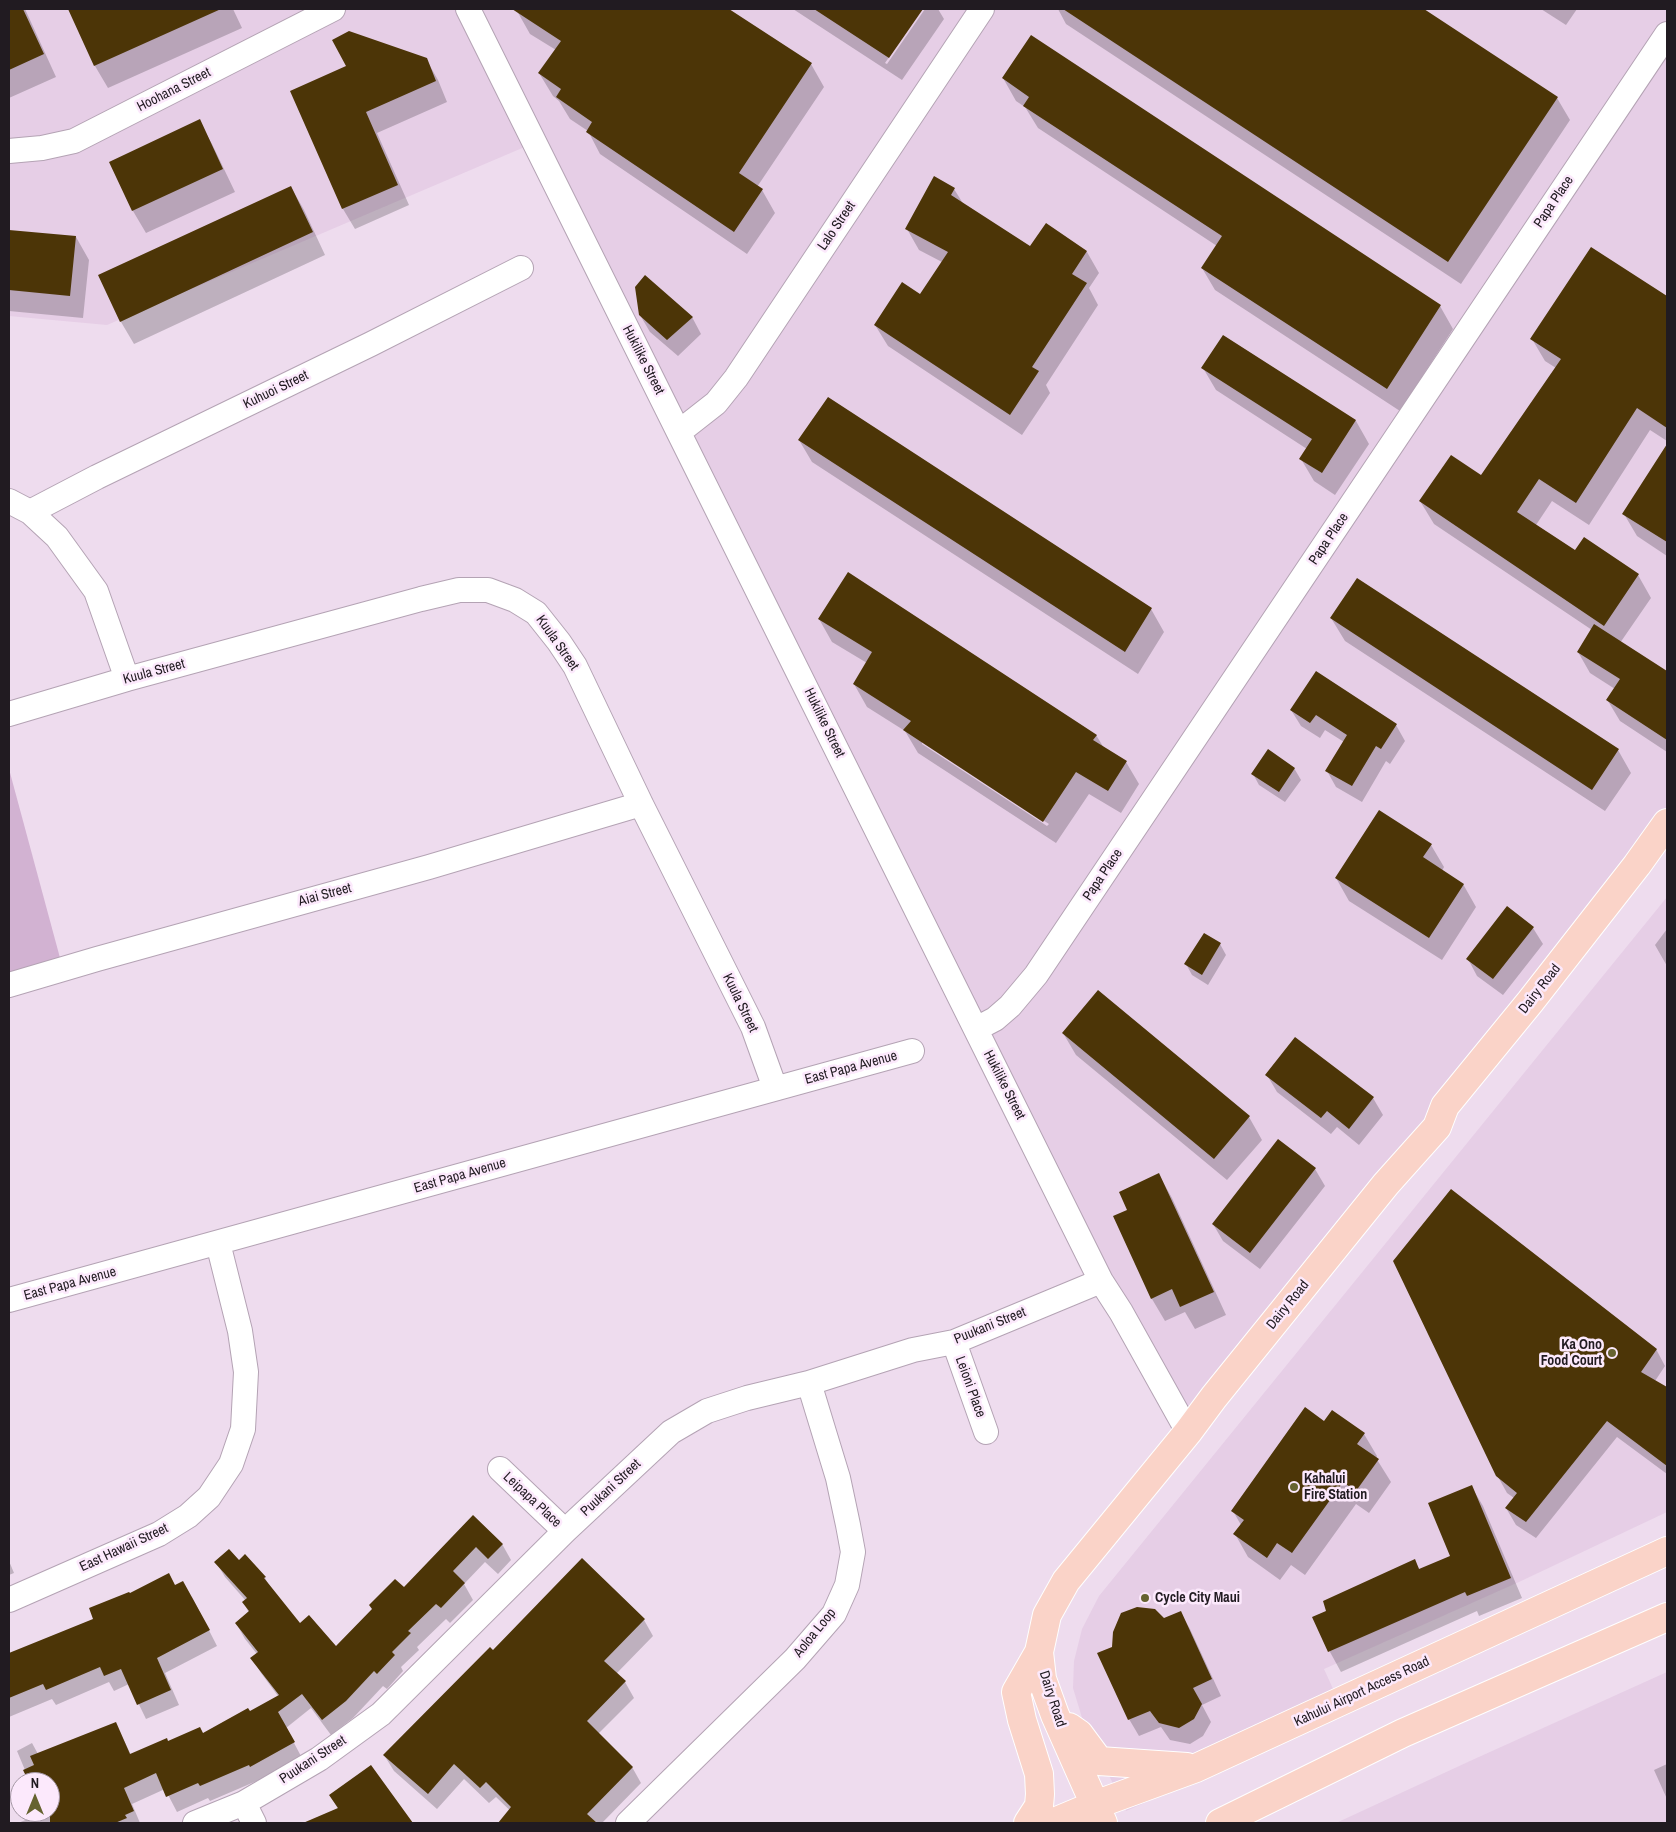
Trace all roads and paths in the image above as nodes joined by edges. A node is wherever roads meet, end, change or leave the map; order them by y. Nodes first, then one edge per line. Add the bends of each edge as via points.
1 (333, 9) edge
2 (468, 9) edge
3 (982, 9) edge
4 (1667, 34) edge
5 (9, 151) edge
6 (521, 268) dead end
7 (679, 432) junction
8 (9, 501) edge
9 (30, 512) junction
10 (127, 679) junction
11 (9, 714) edge
12 (641, 804) junction
13 (1667, 823) edge
14 (9, 985) edge
15 (976, 1029) junction
16 (912, 1051) dead end
17 (775, 1088) junction
18 (218, 1243) junction
19 (1101, 1281) junction
20 (9, 1300) edge
21 (954, 1342) junction
22 (809, 1383) junction
23 (986, 1432) dead end
24 (1188, 1432) junction
25 (500, 1469) dead end
26 (565, 1531) junction
27 (1667, 1551) edge
28 (9, 1600) edge
29 (1667, 1617) edge
30 (1039, 1652) junction
31 (1055, 1715) junction
32 (1196, 1768) junction
33 (249, 1813) edge
34 (1099, 1814) edge
35 (195, 1823) edge
36 (628, 1823) edge
37 (1028, 1823) edge
38 (1052, 1823) edge
39 (1220, 1823) edge

1 - 5 street, Hoohana Street via 74,141
2 - 7 street, Hukilike Street
3 - 7 street, Lalo Street via 736,378 716,403
4 - 15 street, Papa Place via 1036,975 1010,1006
6 - 9 street, Kuhuoi Street
7 - 15 street, Hukilike Street
8 - 9 street
9 - 10 street via 57,537 96,591
10 - 11 street, Kuula Street
10 - 12 street, Kuula Street via 421,599 459,590 488,590 515,600 536,613 559,642 575,666
12 - 14 street, Aiai Street
12 - 17 street, Kuula Street via 752,1027
13 - 24 main road, Dairy Road via 1530,1002 1445,1106 1437,1127 1380,1192
15 - 19 street, Hukilike Street
16 - 17 street, East Papa Avenue
17 - 18 street, East Papa Avenue
18 - 20 street, East Papa Avenue
18 - 28 street, East Hawaii Street via 240,1331 246,1372 243,1429 231,1464 209,1497 188,1516 159,1534
19 - 21 street, Puukani Street
19 - 24 street, Hukilike Street
21 - 22 street, Puukani Street via 913,1350
21 - 23 street, Leioni Place
22 - 26 street, Puukani Street via 707,1411 671,1432
22 - 36 street, Aoloa Loop via 838,1478 848,1525 853,1552 847,1585 834,1614 795,1660
24 - 30 main road, Dairy Road via 1066,1580 1046,1615
25 - 26 street, Leipapa Place
26 - 33 street, Puukani Street via 381,1714
27 - 32 main road, Kahului Airport Access Road
29 - 39 main road via 1403,1732
30 - 31 main road, Dairy Road via 1042,1679
30 - 37 main road via 1016,1692 1039,1774 1038,1806
31 - 32 main road via 1078,1734 1098,1761
31 - 34 main road, Dairy Road
32 - 34 main road, Kahului Airport Access Road
33 - 35 street, Puukani Street
34 - 38 main road, Kahului Airport Access Road

